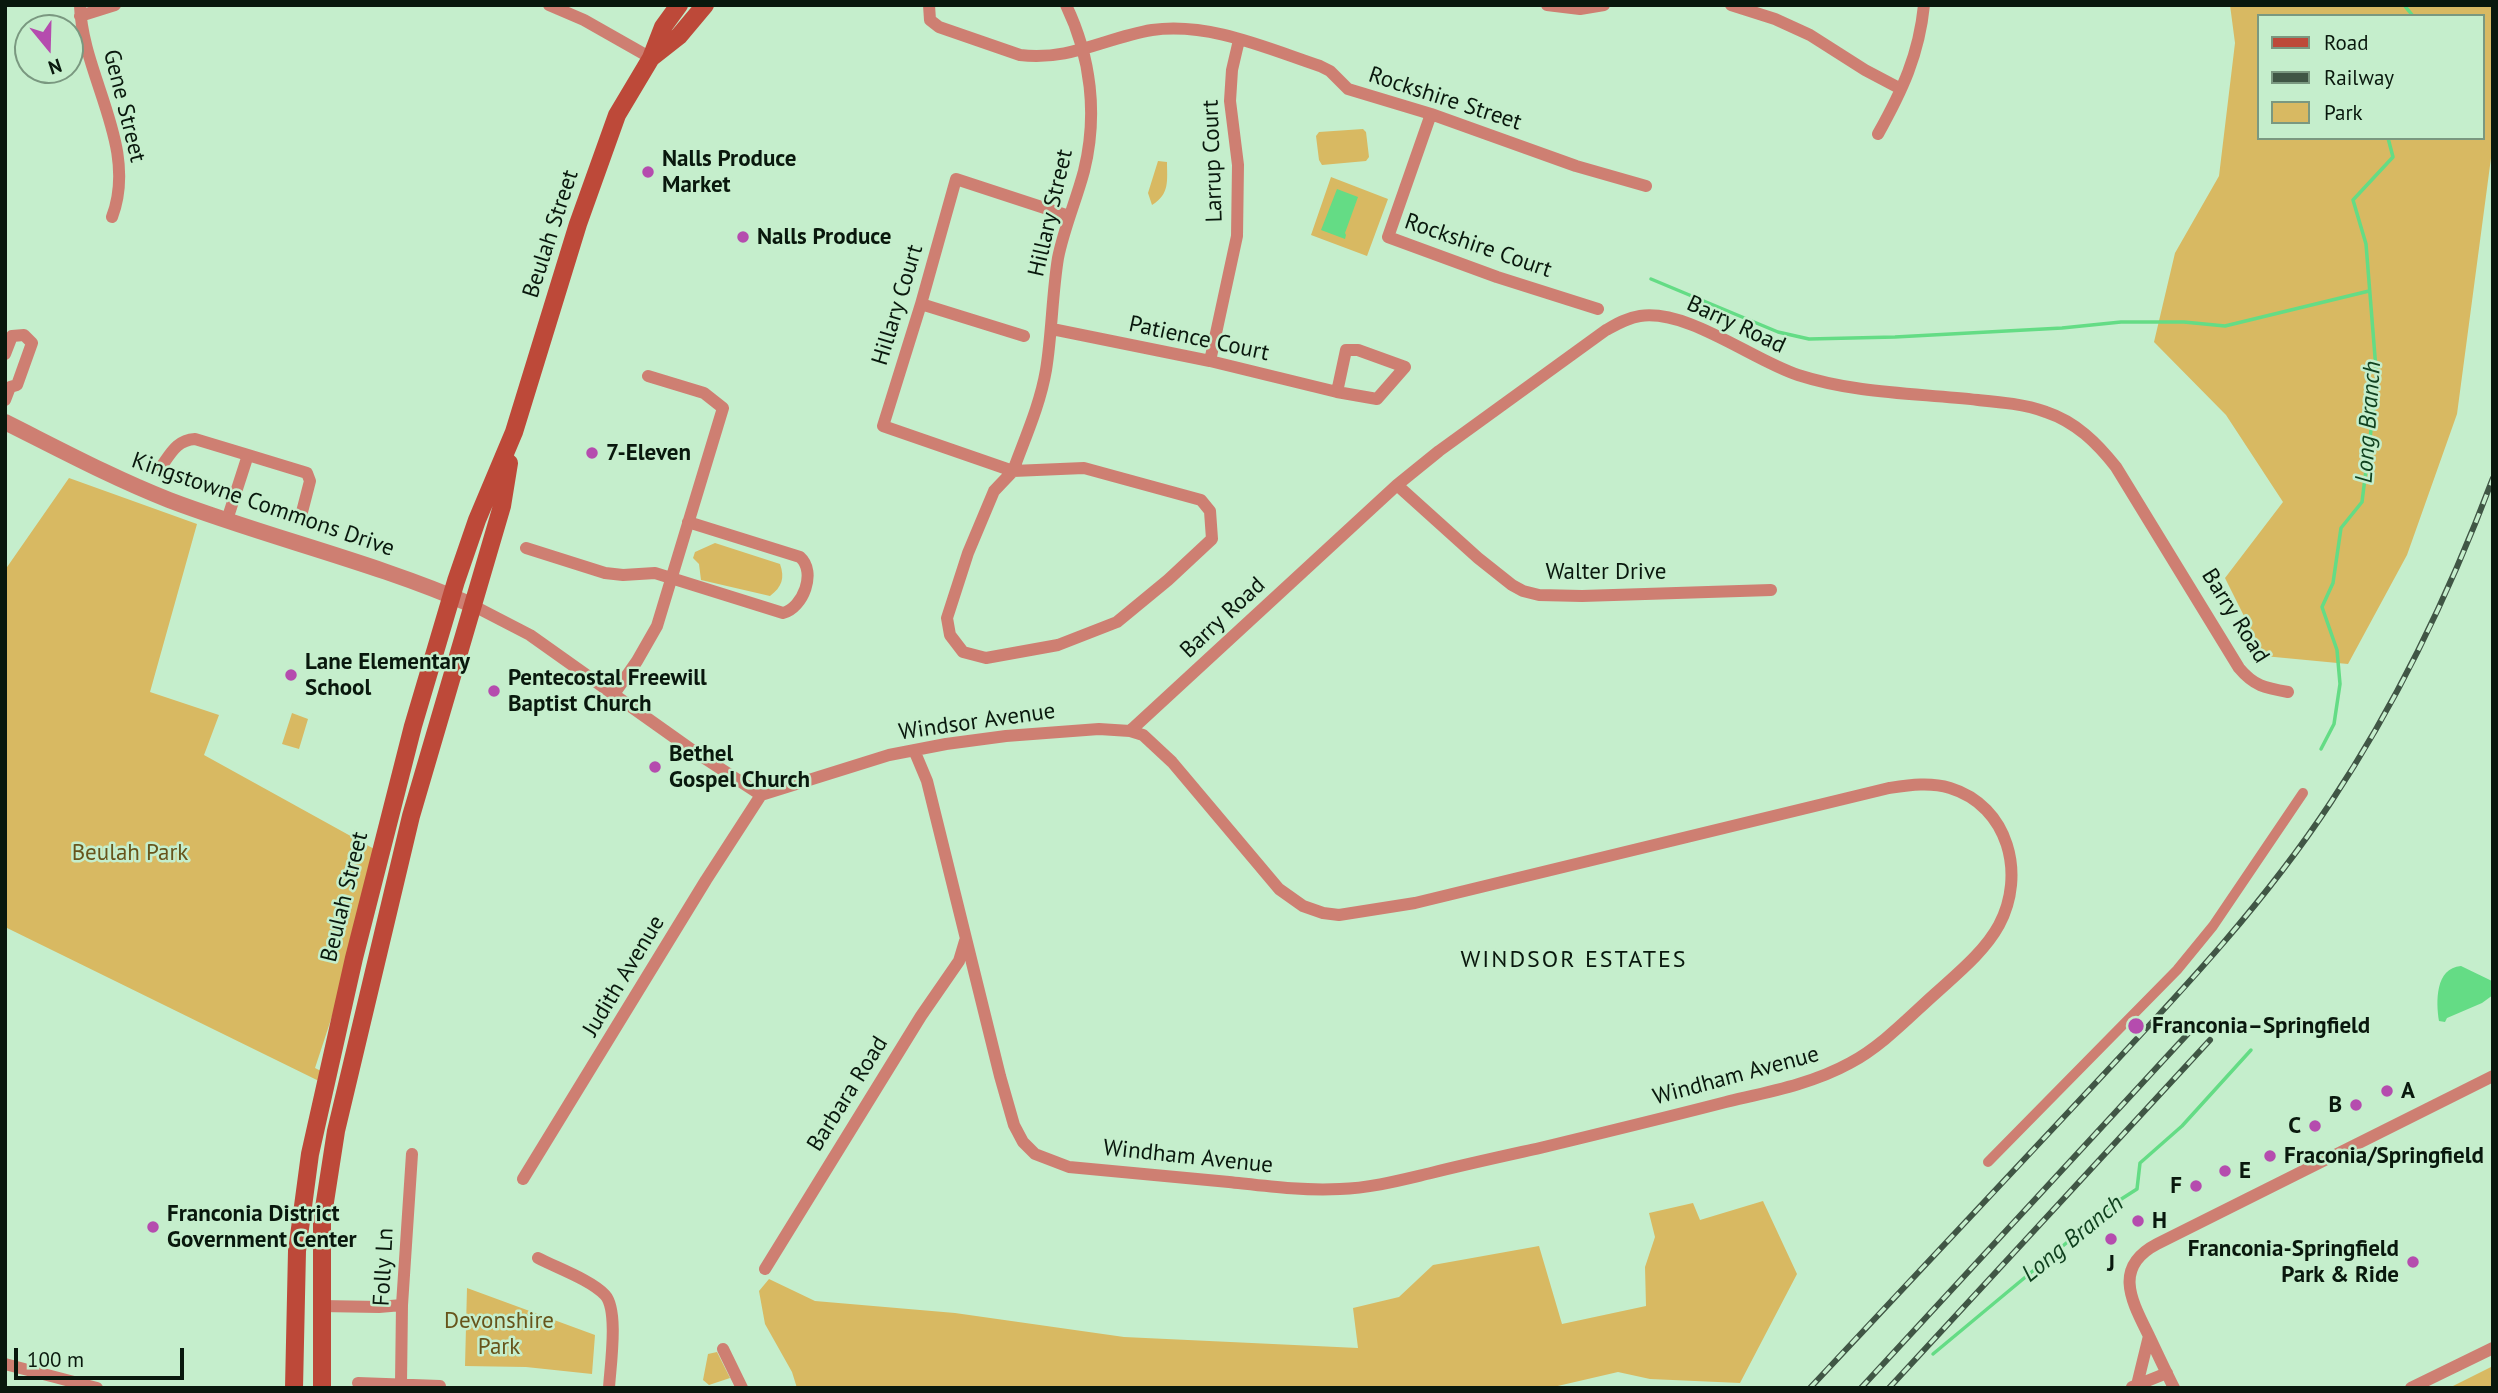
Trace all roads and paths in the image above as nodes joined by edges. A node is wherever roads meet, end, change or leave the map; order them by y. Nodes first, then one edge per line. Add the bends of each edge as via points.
1 (115, 5) edge
2 (549, 5) edge
3 (679, 5) edge
4 (705, 5) edge
5 (929, 5) edge
6 (1066, 5) edge
7 (1547, 5) edge
8 (1604, 5) edge
9 (1731, 5) edge
10 (1924, 5) edge
11 (80, 11) edge
12 (1238, 40) junction
13 (1083, 50) junction
14 (651, 58) junction
15 (1901, 89) junction
16 (1431, 114) junction
17 (1878, 134) dead end
18 (1646, 186) dead end
19 (1069, 216) junction
20 (112, 217) dead end
21 (921, 304) junction
22 (1598, 309) dead end
23 (1052, 329) junction
24 (1024, 336) dead end
25 (5, 355) edge
26 (1210, 362) junction
27 (648, 376) dead end
28 (7, 391) edge
29 (1337, 392) junction
30 (5, 422) edge
31 (514, 432) junction
32 (248, 455) junction
33 (161, 467) dead end
34 (1013, 471) junction
35 (1398, 485) junction
36 (302, 512) dead end
37 (226, 520) junction
38 (688, 522) junction
39 (526, 548) dead end
40 (670, 578) junction
41 (1771, 590) dead end
42 (451, 596) junction
43 (472, 605) junction
44 (2288, 692) dead end
45 (614, 694) junction
46 (1130, 731) junction
47 (914, 750) junction
48 (2303, 793) dead end
49 (761, 795) junction
50 (965, 941) junction
51 (2493, 1076) edge
52 (412, 1154) dead end
53 (1988, 1162) dead end
54 (523, 1179) dead end
55 (538, 1258) dead end
56 (765, 1269) dead end
57 (402, 1305) junction
58 (321, 1306) junction
59 (2149, 1336) junction
60 (2493, 1348) edge
61 (723, 1349) dead end
62 (5, 1364) edge
63 (2167, 1373) junction
64 (325, 1383) edge
65 (358, 1383) dead end
66 (401, 1383) junction
67 (440, 1386) dead end
68 (2134, 1387) edge
69 (97, 1388) edge
70 (294, 1388) edge
71 (609, 1388) edge
72 (742, 1388) edge
73 (2174, 1388) edge
74 (2412, 1388) edge

1 - 11 street
2 - 14 street
3 - 14 main road, Beulah Street via 663,27
4 - 14 main road, Beulah Street via 679,36
5 - 13 street, Rockshire Street via 930,20 939,27 1020,55 1046,57
6 - 13 street, Hillary Street
7 - 8 street via 1580,9
9 - 15 street via 1810,35
10 - 15 street via 1916,52
11 - 20 street, Gene Street via 118,160 120,187
12 - 13 street, Rockshire Street via 1202,29 1175,28
12 - 16 street, Rockshire Street via 1320,66 1348,89
12 - 26 street, Larrup Court via 1230,100 1238,165 1237,236
13 - 19 street, Hillary Street via 1091,121 1083,172
14 - 31 main road, Beulah Street via 617,114
15 - 17 street
16 - 18 street, Rockshire Street
16 - 22 street, Rockshire Court via 1388,237
19 - 21 street, Hillary Court via 956,179
19 - 23 street, Hillary Street via 1055,279
21 - 24 street
21 - 34 street, Hillary Court via 883,426
23 - 26 street, Patience Court
23 - 34 street, Hillary Street via 1038,404
25 - 28 street via 12,336 24,335 32,343 17,385
26 - 29 street, Patience Court
27 - 38 street via 704,393 723,408
29 - 29 street, Patience Court via 1377,399 1405,367 1346,350
30 - 37 street, Kingstowne Commons Drive via 111,475
31 - 42 main road, Beulah Street
31 - 43 main road, Beulah Street via 502,506
32 - 33 street via 186,440 178,443
32 - 36 street via 307,472 310,481
32 - 37 street
34 - 34 street via 1084,468 1191,495 1210,511 1212,539 1117,622 1058,645 986,659 963,652 950,635 947,618 993,491
35 - 41 street, Walter Drive via 1478,558 1523,591 1582,596
35 - 44 street, Barry Road via 1606,330 1639,316 1664,316 1779,368 1833,386 2011,404 2063,419 2092,439 2116,467 2239,668 2250,681
35 - 46 street, Barry Road
37 - 42 street, Kingstowne Commons Drive
38 - 40 street
38 - 40 street via 804,560 808,571 799,604 783,613
39 - 40 street via 605,573 655,573
40 - 45 street via 657,625
42 - 43 street, Kingstowne Commons Drive
42 - 70 main road, Beulah Street via 412,726 310,1154 297,1251
43 - 45 street via 530,635
43 - 58 main road, Beulah Street via 411,816 336,1131 322,1221
45 - 49 street
46 - 47 street, Windsor Avenue via 1006,736
46 - 50 street, Windham Avenue via 1143,735 1172,762 1279,888 1303,906 1323,913 1355,914 1415,903 1919,784 1959,791 1990,813 2009,848 2011,892 1999,925 1976,954 1882,1041 1839,1069 1795,1085 1637,1125 1388,1183 1342,1189 1297,1189 1069,1167 1035,1154 1023,1142 1012,1118
47 - 49 street, Windsor Avenue
47 - 50 street, Windham Avenue via 927,781
48 - 53 street via 2213,926 2176,970
49 - 54 street, Judith Avenue
50 - 56 street, Barbara Road via 959,961
51 - 59 street via 2144,1252 2132,1269 2129,1291
52 - 57 street, Folly Ln
55 - 71 street via 590,1284 608,1299 613,1317
57 - 58 street
57 - 66 street, Folly Ln
58 - 64 main road, Beulah Street
59 - 63 street
59 - 68 street
60 - 74 street
61 - 72 street
62 - 69 street
63 - 68 street
63 - 73 street
65 - 66 street
66 - 67 street

